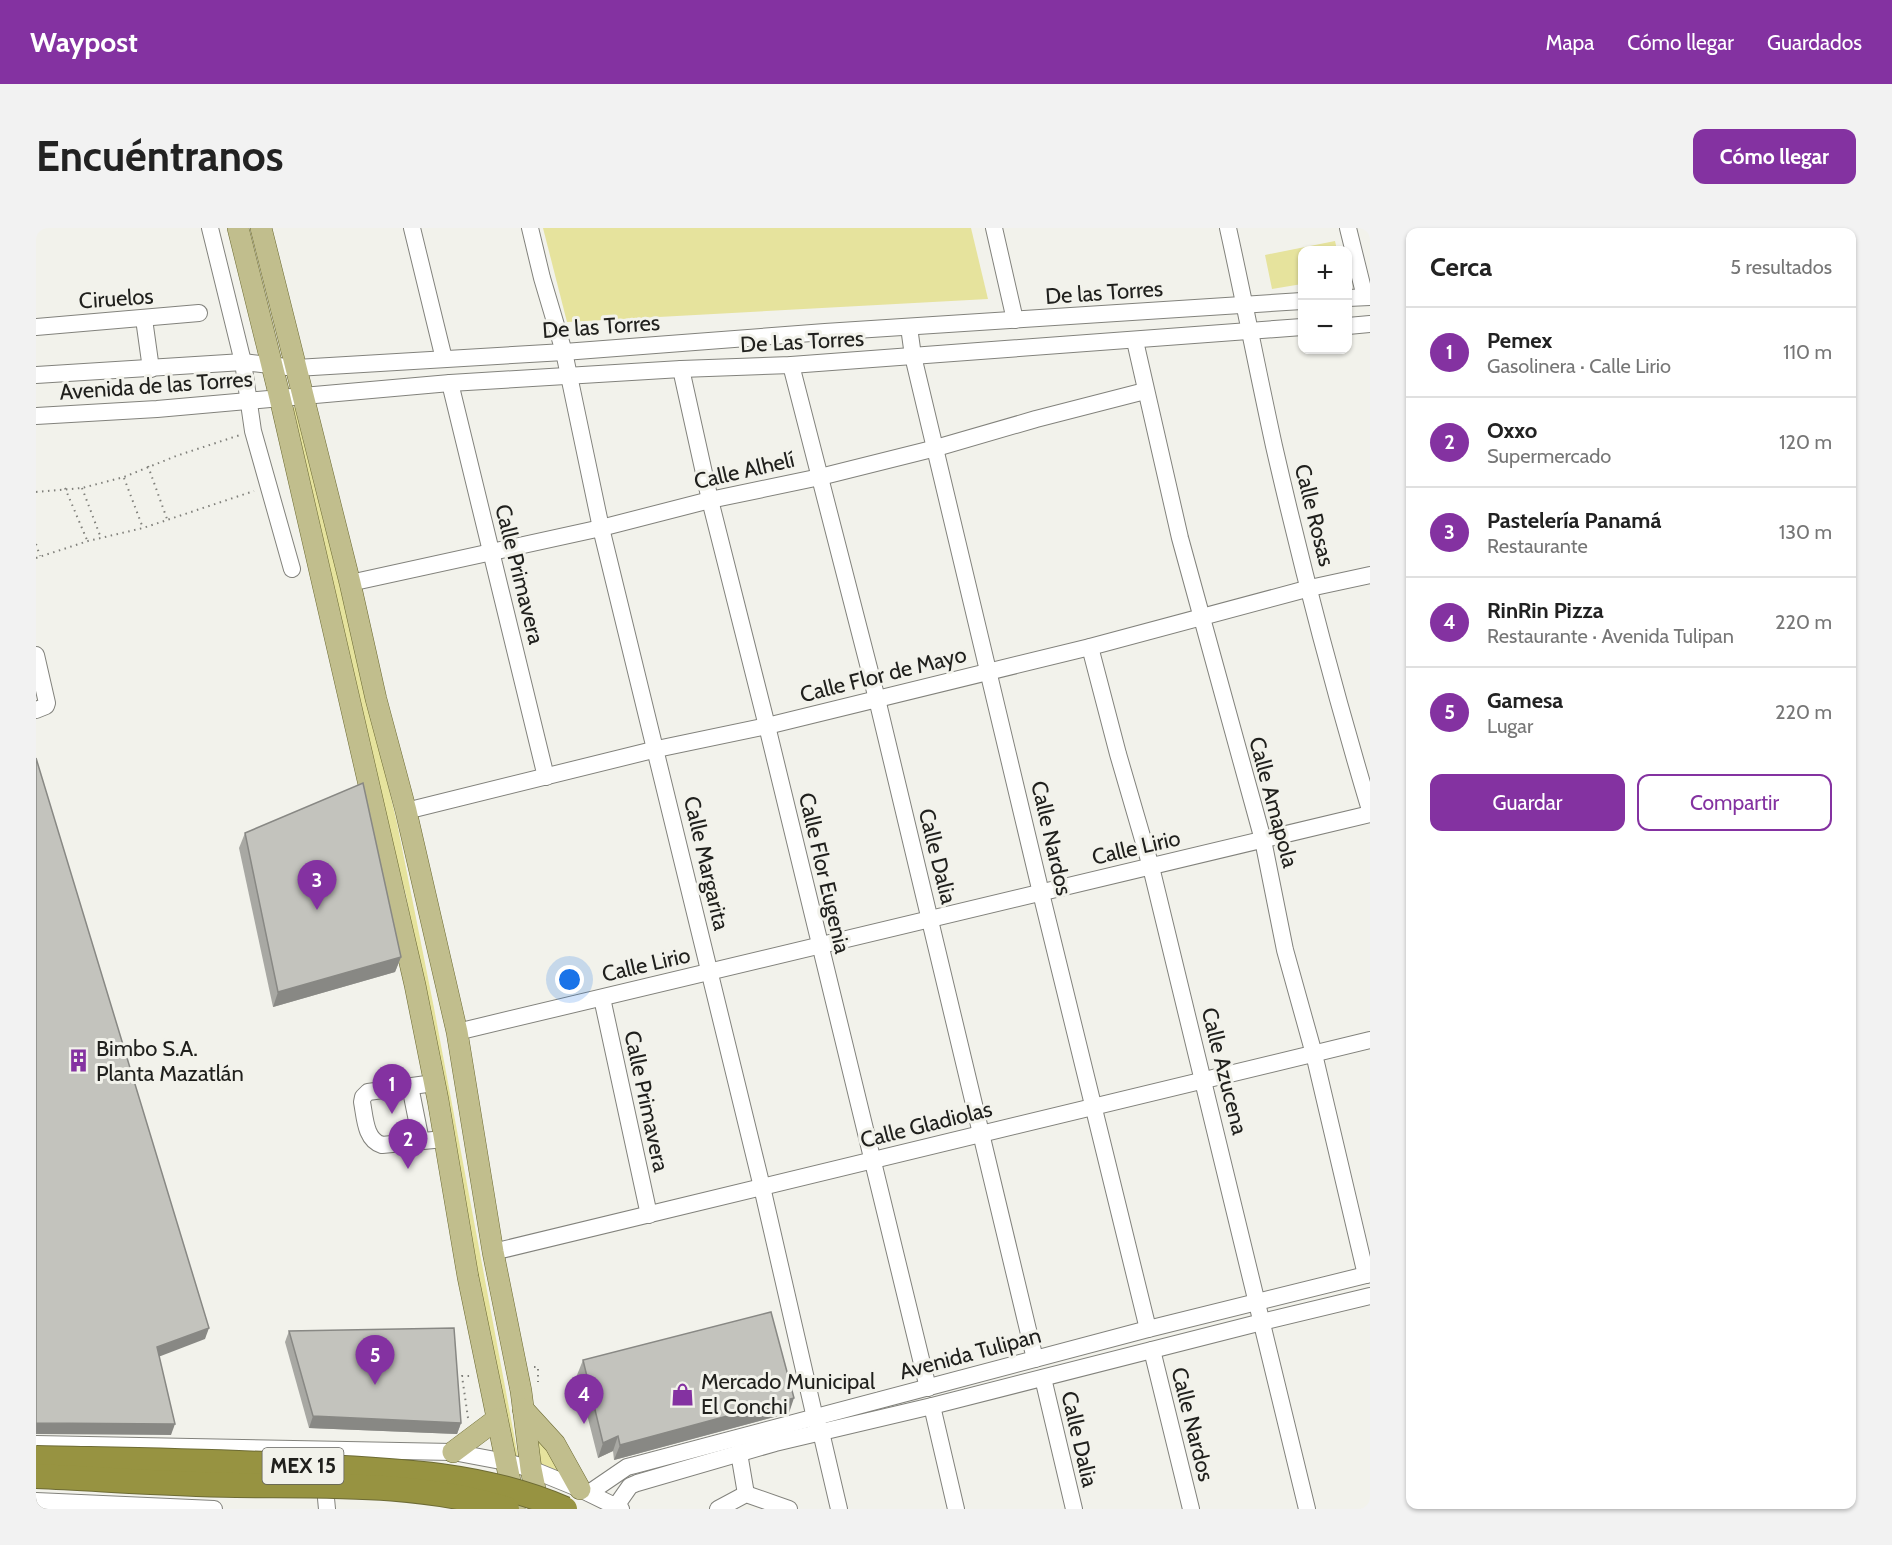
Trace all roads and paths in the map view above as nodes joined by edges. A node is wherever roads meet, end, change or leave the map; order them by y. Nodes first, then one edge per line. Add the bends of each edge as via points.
1 (210, 228) edge
2 (238, 228) edge
3 (261, 228) edge
4 (412, 228) edge
5 (530, 228) edge
6 (994, 228) edge
7 (1228, 228) edge
8 (1348, 228) edge
9 (1367, 297) edge
10 (1352, 298) edge
11 (1298, 302) edge
12 (1245, 305) junction
13 (199, 313) dead end
14 (144, 319) junction
15 (1016, 320) junction
16 (1370, 324) edge
17 (1352, 326) edge
18 (36, 327) edge
19 (909, 327) junction
20 (1298, 327) edge
21 (1249, 330) junction
22 (1135, 341) junction
23 (564, 352) junction
24 (913, 356) junction
25 (444, 358) junction
26 (243, 362) junction
27 (790, 365) junction
28 (272, 366) junction
29 (296, 368) junction
30 (151, 369) junction
31 (681, 369) junction
32 (36, 375) edge
33 (569, 376) junction
34 (450, 383) junction
35 (1145, 391) junction
36 (303, 395) junction
37 (280, 398) junction
38 (247, 400) junction
39 (36, 416) edge
40 (253, 430) junction
41 (936, 448) junction
42 (148, 466) junction
43 (124, 477) junction
44 (820, 477) junction
45 (270, 486) junction
46 (65, 488) junction
47 (82, 488) junction
48 (36, 492) edge
49 (710, 500) junction
50 (167, 519) junction
51 (143, 528) junction
52 (601, 528) junction
53 (101, 538) junction
54 (88, 541) junction
55 (36, 544) edge
56 (492, 552) junction
57 (38, 557) edge
58 (292, 569) dead end
59 (1370, 575) edge
60 (351, 583) junction
61 (1310, 588) junction
62 (1201, 618) junction
63 (1090, 647) junction
64 (36, 655) edge
65 (989, 671) junction
66 (877, 699) junction
67 (41, 708) edge
68 (767, 726) junction
69 (657, 749) junction
70 (546, 777) junction
71 (406, 811) junction
72 (1370, 812) edge
73 (1263, 840) junction
74 (1151, 867) junction
75 (1041, 893) junction
76 (930, 919) junction
77 (819, 946) junction
78 (710, 972) junction
79 (602, 998) junction
80 (457, 1032) junction
81 (1370, 1040) edge
82 (1314, 1054) junction
83 (1204, 1080) junction
84 (434, 1083) junction
85 (410, 1086) junction
86 (1093, 1107) junction
87 (982, 1134) junction
88 (444, 1139) junction
89 (421, 1141) junction
90 (872, 1161) junction
91 (762, 1187) junction
92 (649, 1215) junction
93 (493, 1252) junction
94 (1368, 1275) edge
95 (1370, 1296) edge
96 (1257, 1302) junction
97 (1262, 1322) junction
98 (1148, 1329) junction
99 (1152, 1350) junction
100 (1035, 1359) junction
101 (1043, 1378) junction
102 (471, 1383) dead end
103 (928, 1388) junction
104 (932, 1406) junction
105 (523, 1409) junction
106 (496, 1419) junction
107 (469, 1423) dead end
108 (818, 1426) junction
109 (36, 1444) edge
110 (321, 1450) junction
111 (734, 1450) junction
112 (453, 1452) junction
113 (36, 1458) edge
114 (506, 1462) junction
115 (531, 1469) junction
116 (36, 1476) edge
117 (585, 1491) junction
118 (746, 1494) junction
119 (36, 1501) edge
120 (83, 1506) edge
121 (618, 1507) edge
122 (214, 1509) edge
123 (327, 1509) edge
124 (507, 1509) edge
125 (515, 1509) edge
126 (539, 1509) edge
127 (565, 1509) edge
128 (718, 1509) edge
129 (789, 1509) edge
130 (839, 1509) edge
131 (956, 1509) edge
132 (1074, 1509) edge
133 (1191, 1509) edge
134 (1306, 1509) edge

1 - 26 street
2 - 28 main road
3 - 29 main road
4 - 25 street
5 - 23 street, Calle Margarita
6 - 15 street
7 - 12 street, Calle Rosas
8 - 9 street
9 - 10 street
11 - 12 street, De las Torres
12 - 15 street, De las Torres
12 - 21 street, Calle Rosas
13 - 14 street, Ciruelos
14 - 18 street, Ciruelos
14 - 30 street
15 - 19 street, De las Torres
16 - 17 street
19 - 23 street, De las Torres
19 - 24 street
20 - 21 street, De Las Torres
21 - 22 street, De Las Torres
21 - 61 street, Calle Rosas
22 - 24 street, De Las Torres
22 - 35 street, Calle Amapola
23 - 25 street, De las Torres
23 - 33 street, Calle Margarita
24 - 27 street, De Las Torres
24 - 41 street, Calle Nardos
25 - 29 street, De las Torres
26 - 28 street, Avenida de las Torres
26 - 30 street, Avenida de las Torres
26 - 38 street
27 - 31 street, De Las Torres
27 - 44 street, Calle Dalia
28 - 29 street, Avenida de las Torres
28 - 37 main road
29 - 36 main road
30 - 32 street, Avenida de las Torres
31 - 33 street, De Las Torres
31 - 49 street, Calle Flor Eugenia
33 - 34 street, De Las Torres
33 - 52 street, Calle Margarita
34 - 36 street, De Las Torres
34 - 56 street, Calle Primavera
35 - 41 street, Calle Alhelí
35 - 62 street, Calle Amapola
36 - 37 street, Avenida de las Torres
36 - 60 main road
37 - 38 street, Avenida de las Torres
37 - 84 main road
38 - 39 street, Avenida de las Torres
38 - 40 street
40 - 42 path
40 - 45 street
41 - 44 street, Calle Alhelí
41 - 65 street, Calle Nardos
42 - 43 path
42 - 50 path
43 - 47 path
43 - 51 path
44 - 49 street, Calle Alhelí
44 - 66 street, Calle Dalia
45 - 50 path
45 - 58 street
46 - 47 path
46 - 48 path
46 - 54 path
47 - 53 path
49 - 52 street, Calle Alhelí
49 - 68 street, Calle Flor Eugenia
50 - 51 path
51 - 53 path
52 - 56 street, Calle Alhelí
52 - 69 street, Calle Margarita
53 - 54 path
54 - 57 path
55 - 57 path
56 - 60 street, Calle Alhelí
56 - 70 street, Calle Primavera
59 - 61 street, Calle Flor de Mayo
60 - 71 main road
61 - 62 street, Calle Flor de Mayo
61 - 72 street, Calle Rosas
62 - 63 street, Calle Flor de Mayo
62 - 73 street, Calle Amapola
63 - 65 street, Calle Flor de Mayo
63 - 74 street, Calle Azucena
64 - 67 street via 47,703
65 - 66 street, Calle Flor de Mayo
65 - 75 street, Calle Nardos
66 - 68 street, Calle Flor de Mayo
66 - 76 street, Calle Dalia
68 - 69 street, Calle Flor de Mayo
68 - 77 street, Calle Flor Eugenia
69 - 70 street, Calle Flor de Mayo
69 - 78 street, Calle Margarita
70 - 71 street, Calle Flor de Mayo
71 - 80 main road
72 - 73 street, Calle Lirio
73 - 74 street, Calle Lirio
73 - 82 street, Calle Amapola via 1285,950
74 - 75 street, Calle Lirio
74 - 83 street, Calle Azucena
75 - 76 street, Calle Lirio
75 - 86 street, Calle Nardos
76 - 77 street, Calle Lirio
76 - 87 street, Calle Dalia
77 - 78 street, Calle Lirio
77 - 90 street, Calle Flor Eugenia
78 - 79 street, Calle Lirio
78 - 91 street, Calle Margarita
79 - 80 street, Calle Lirio
79 - 92 street, Calle Primavera
80 - 93 main road
81 - 82 street, Calle Gladiolas
82 - 83 street, Calle Gladiolas
82 - 94 street, Calle Amapola
83 - 86 street, Calle Gladiolas
83 - 96 street, Calle Azucena
84 - 85 street
84 - 88 main road
85 - 89 street
85 - 89 street via 368,1092 362,1102 374,1143
86 - 87 street, Calle Gladiolas
86 - 98 street, Calle Nardos
87 - 90 street, Calle Gladiolas
87 - 100 street, Calle Dalia
88 - 89 street
88 - 106 main road
90 - 91 street, Calle Gladiolas
90 - 103 street, Calle Flor Eugenia
91 - 92 street, Calle Gladiolas
91 - 108 street, Calle Margarita
92 - 93 street, Calle Gladiolas
93 - 105 main road
94 - 96 street, Avenida Tulipan
95 - 97 street, Avenida Tulipan
96 - 97 street, Calle Azucena
96 - 98 street, Avenida Tulipan
97 - 99 street, Avenida Tulipan
97 - 134 street, Calle Azucena
98 - 100 street, Avenida Tulipan
99 - 101 street, Avenida Tulipan
99 - 133 street, Calle Nardos
100 - 103 street, Avenida Tulipan
101 - 104 street, Avenida Tulipan
101 - 132 street, Calle Dalia
102 - 107 path via 471,1376 462,1376
103 - 108 street, Avenida Tulipan
104 - 108 street, Avenida Tulipan
104 - 131 street
105 - 115 main road
105 - 117 main road via 555,1444
106 - 112 main road
106 - 114 main road
108 - 111 street, Avenida Tulipan
108 - 130 street, Calle Margarita
109 - 110 street, MEX 15
110 - 112 street, MEX 15
110 - 123 street
111 - 117 street, Avenida Tulipan via 627,1467
111 - 118 street
111 - 121 street, Avenida Tulipan via 630,1486
112 - 114 street, MEX 15
113 - 127 highway, MEX 15, bridge via 401,1470 477,1482
114 - 115 street, MEX 15
114 - 125 main road
115 - 117 street, MEX 15
115 - 126 main road
116 - 124 highway, MEX 15, bridge via 371,1487 465,1497
117 - 121 street, MEX 15
118 - 128 street
118 - 129 street
119 - 120 street
120 - 122 street

